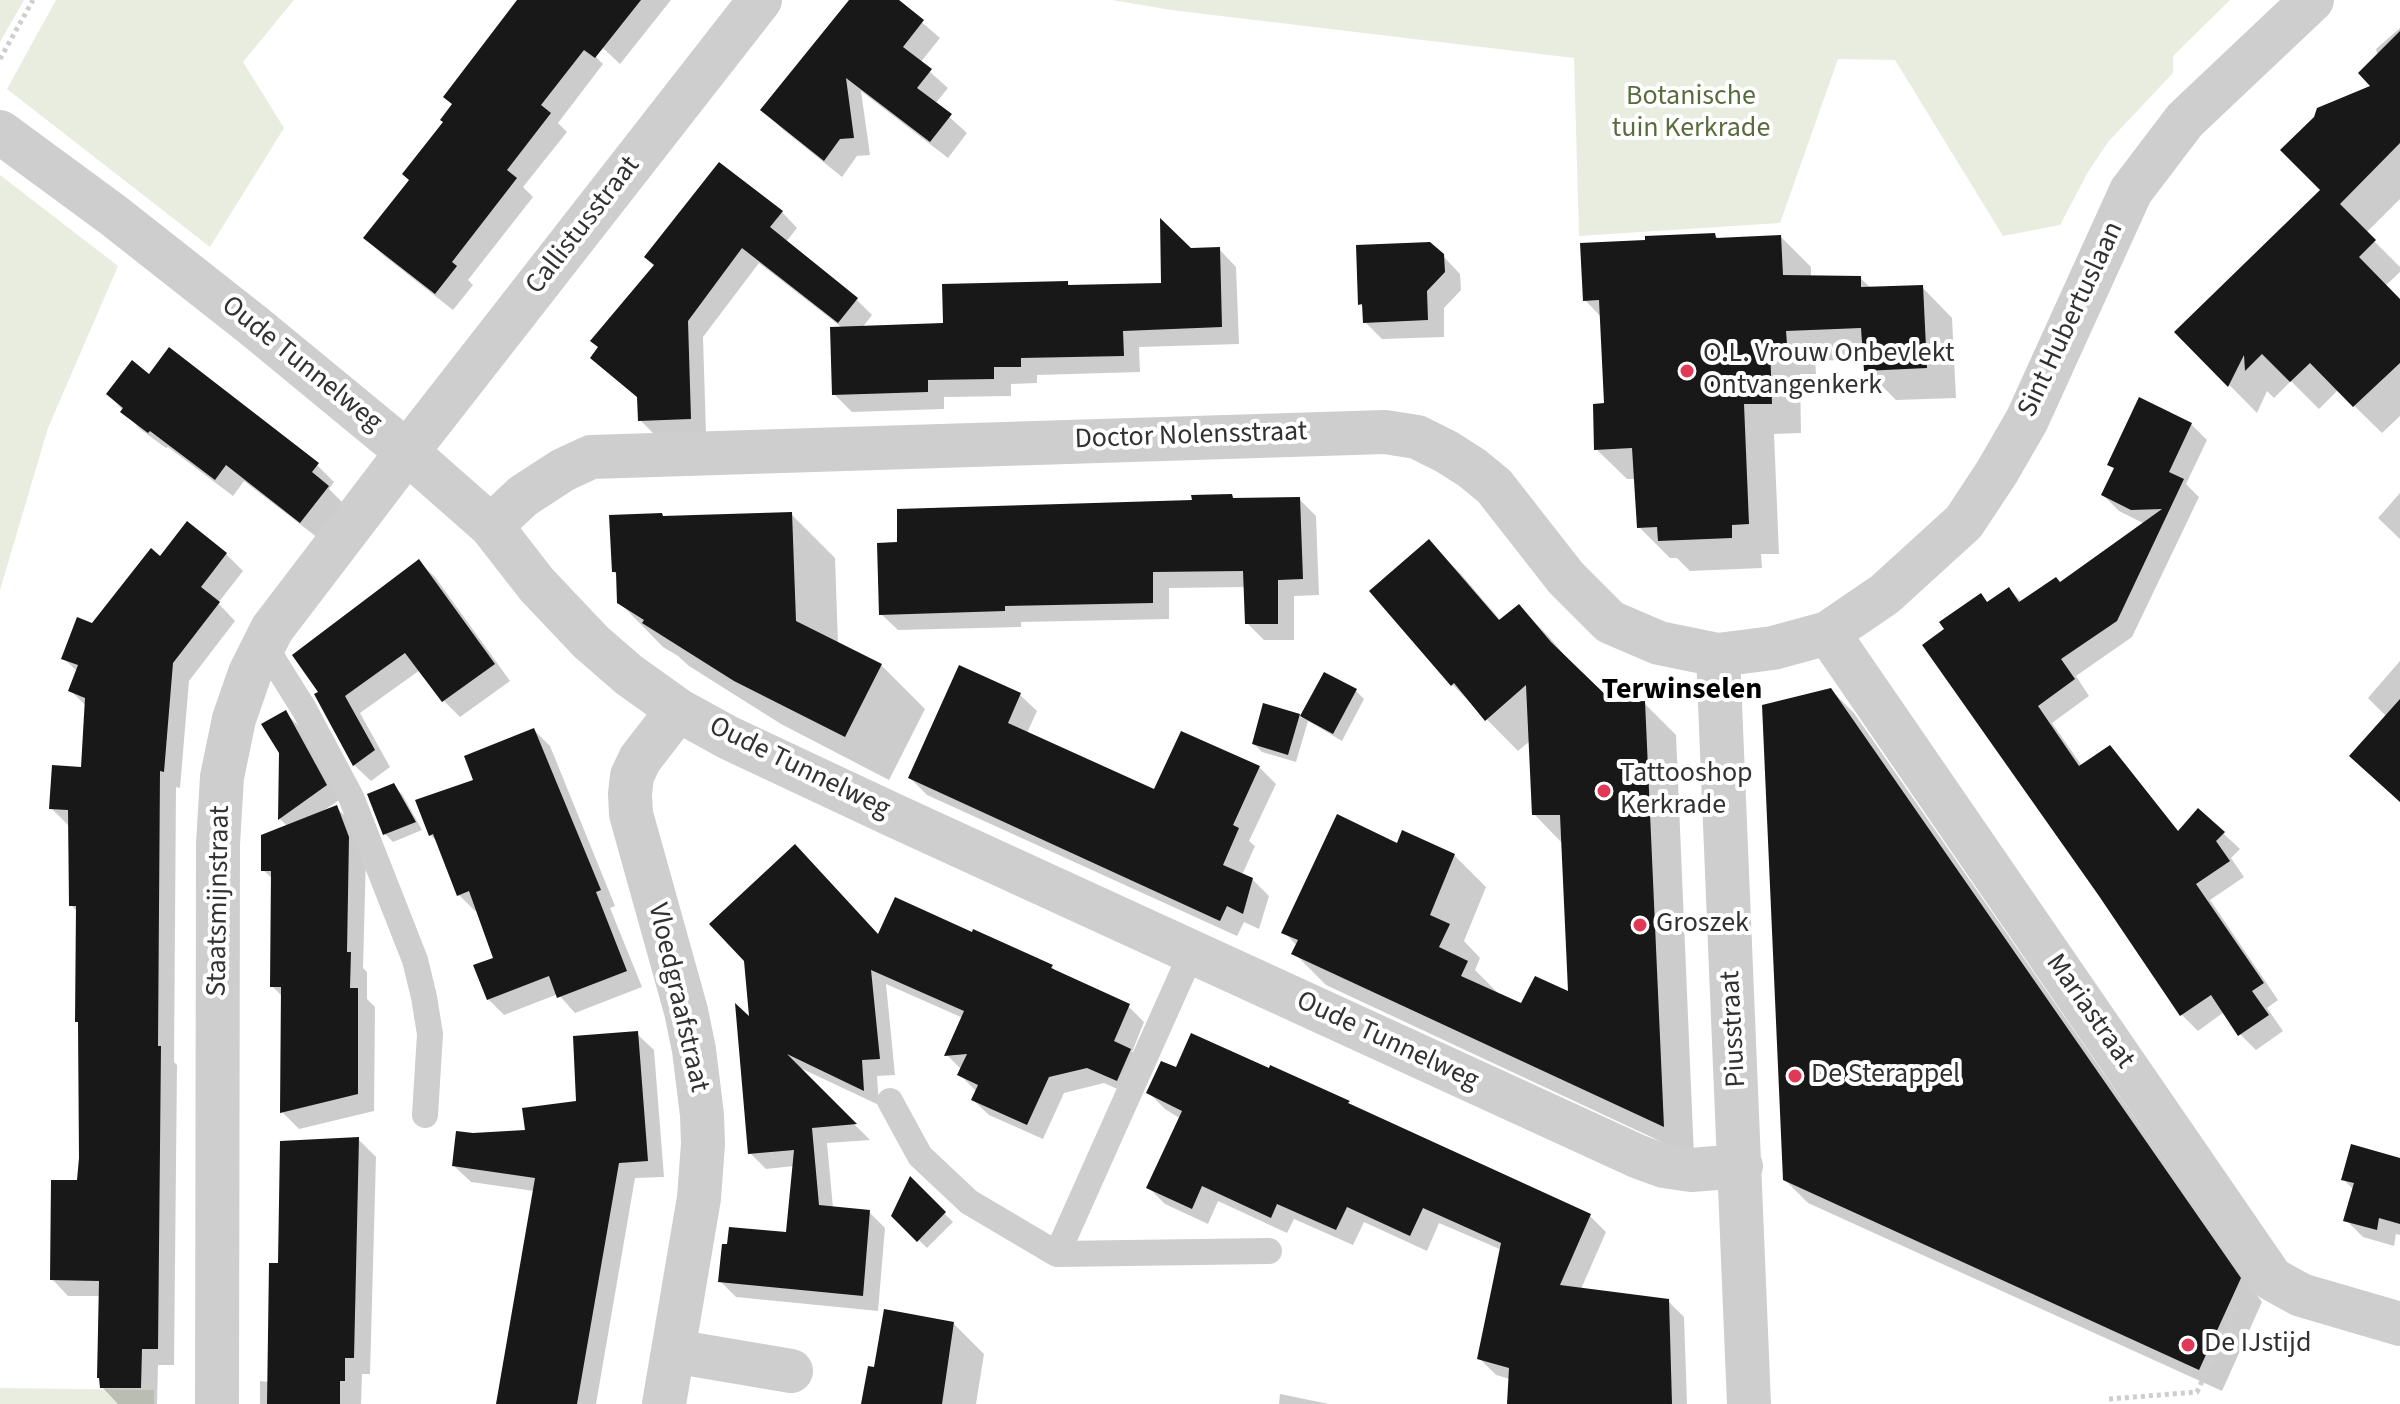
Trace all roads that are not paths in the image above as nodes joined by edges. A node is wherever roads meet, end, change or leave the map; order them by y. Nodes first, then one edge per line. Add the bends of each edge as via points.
1 (760, 0) edge
2 (2312, 0) edge
3 (0, 132) edge
4 (407, 452) junction
5 (491, 526) junction
6 (1828, 633) junction
7 (264, 645) junction
8 (1718, 655) junction
9 (678, 710) junction
10 (1192, 952) junction
11 (890, 1101) dead end
12 (425, 1115) dead end
13 (1741, 1166) junction
14 (1269, 1251) dead end
15 (1057, 1254) junction
16 (2400, 1324) edge
17 (673, 1351) junction
18 (791, 1371) dead end
19 (217, 1404) edge
20 (664, 1404) edge
21 (1749, 1404) edge

1 - 4 street, Callistusstraat
2 - 6 street, Sint Hubertuslaan via 2185,120 2131,191 2027,420 1964,522 1885,594
3 - 4 street, Oude Tunnelweg via 125,224
4 - 5 street, Oude Tunnelweg
4 - 7 street, Staatsmijnstraat
5 - 8 street, Doctor Nolensstraat via 523,496 591,457 1385,432 1417,437 1494,486 1566,578 1610,622 1659,643
5 - 9 street, Oude Tunnelweg via 591,642
6 - 8 street, Doctor Nolensstraat
6 - 16 street, Mariastraat via 2272,1279 2301,1295
7 - 12 lane via 351,797 415,960 430,1034
7 - 19 street, Staatsmijnstraat via 234,719 222,777
8 - 13 street, Piusstraat
9 - 10 street, Oude Tunnelweg
9 - 17 street, Vloedgraafstraat via 640,759 630,794 631,814 686,1011 702,1115 699,1198
10 - 13 street, Oude Tunnelweg via 1639,1157 1691,1170
10 - 15 lane
11 - 15 lane via 920,1156 969,1202
13 - 21 street, Piusstraat
14 - 15 lane
17 - 18 street
17 - 20 street, Vloedgraafstraat

